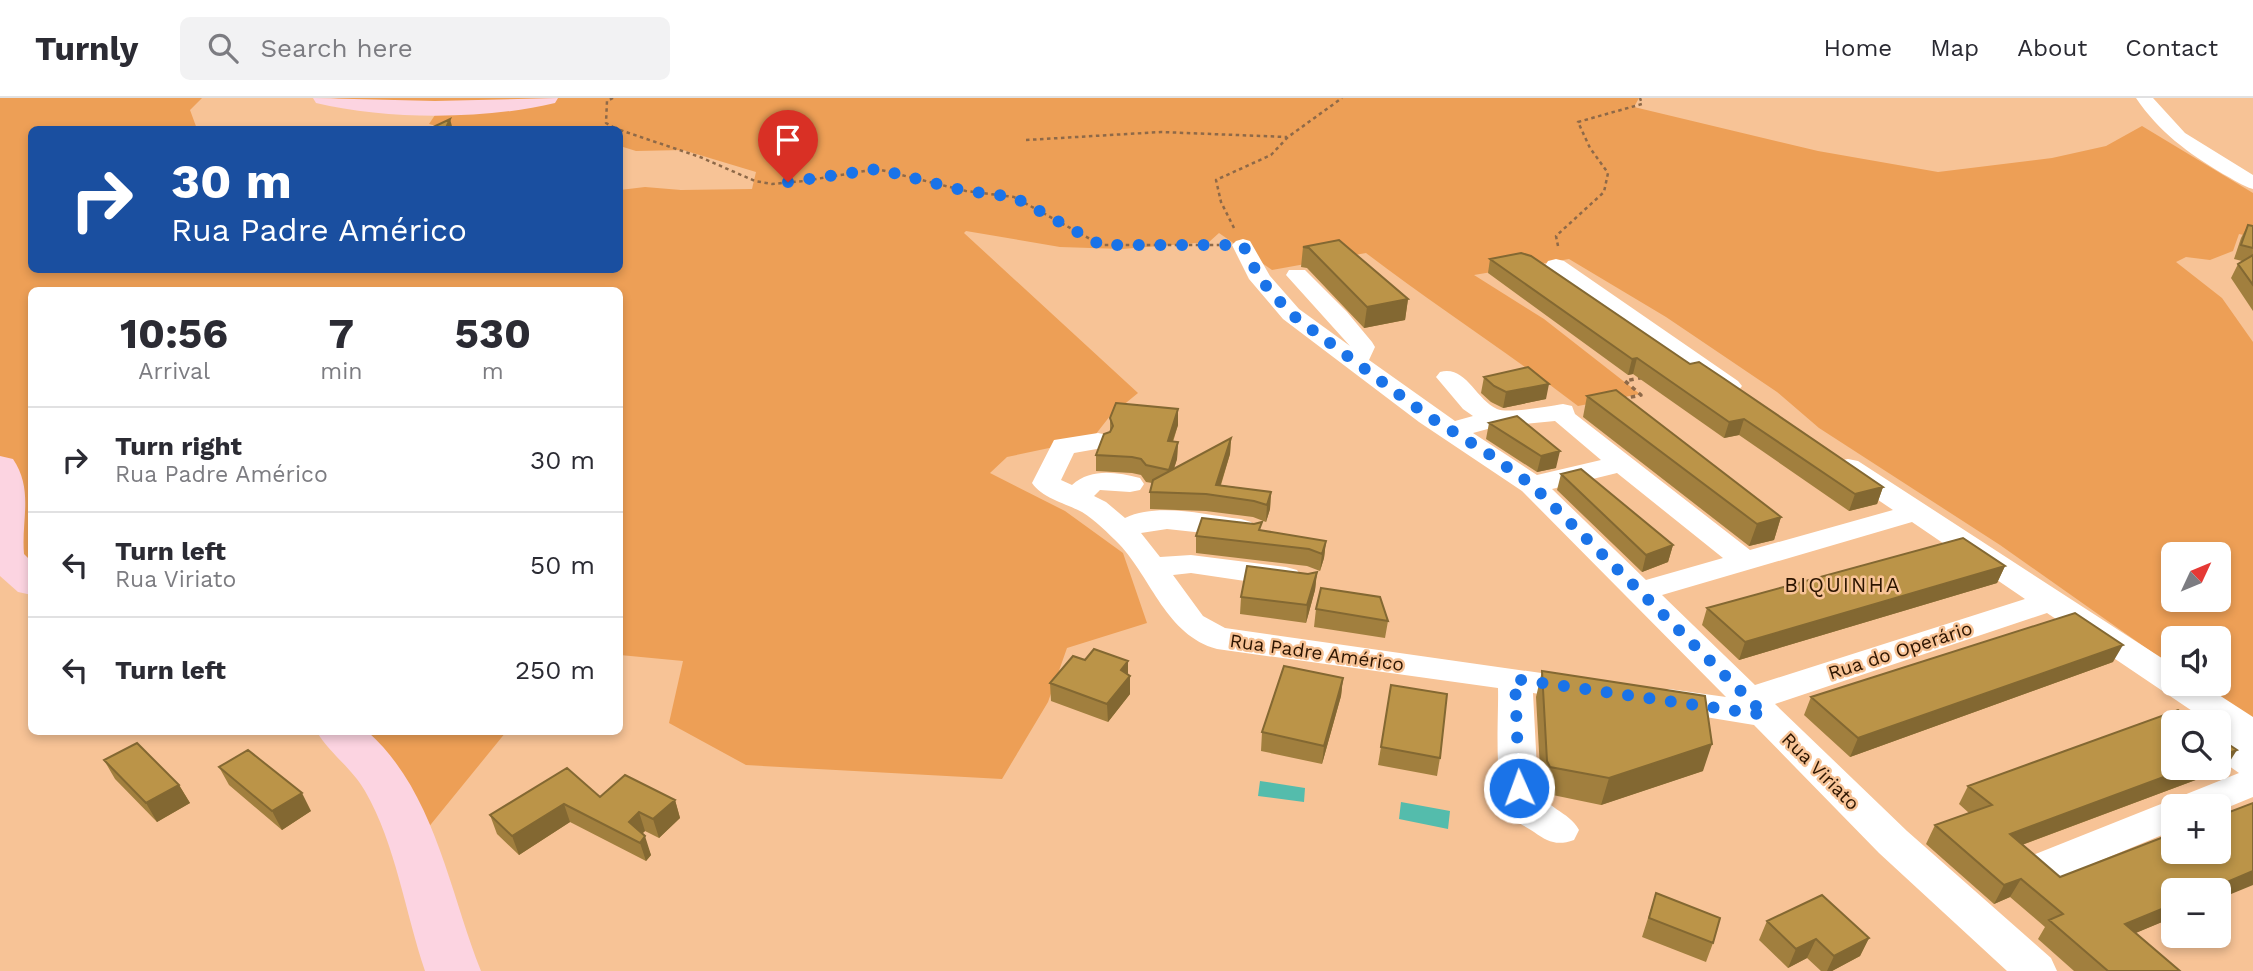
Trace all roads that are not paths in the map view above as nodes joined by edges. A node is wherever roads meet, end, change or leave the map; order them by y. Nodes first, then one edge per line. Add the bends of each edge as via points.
1 (324, 98) edge
2 (547, 98) edge
3 (2144, 98) edge
4 (2253, 183) edge
5 (1243, 245) road end
6 (1556, 266) road end
7 (1297, 275) dead end
8 (1355, 363) junction
9 (1449, 377) dead end
10 (1750, 401) edge
11 (1494, 419) junction
12 (1452, 430) junction
13 (1098, 441) edge
14 (1825, 452) edge
15 (1622, 463) junction
16 (0, 467) edge
17 (1129, 484) dead end
18 (1532, 485) junction
19 (1074, 499) junction
20 (1916, 512) junction
21 (1253, 529) edge
22 (1121, 531) junction
23 (1745, 561) junction
24 (1151, 567) junction
25 (28, 579) edge
26 (1307, 579) edge
27 (1639, 592) junction
28 (2051, 601) junction
29 (2161, 674) edge
30 (1515, 679) junction
31 (2194, 696) edge
32 (1756, 707) junction
33 (2253, 734) edge
34 (343, 735) edge
35 (2231, 749) edge
36 (2253, 764) edge
37 (2253, 782) edge
38 (2224, 794) edge
39 (2161, 819) edge
40 (1560, 830) dead end
41 (2047, 866) edge
42 (453, 971) edge
43 (2036, 971) edge

1 - 2 main road via 438,109
3 - 4 street via 2157,120 2192,148
5 - 8 street, Rua Viriato via 1260,279 1291,314
6 - 10 street
7 - 8 street via 1363,347
8 - 12 street, Rua Viriato
9 - 11 street via 1472,404
11 - 12 street
11 - 15 street via 1566,416
12 - 18 street, Rua Viriato
13 - 19 street, Rua Padre Américo via 1064,446 1054,463 1046,483
14 - 20 street
15 - 18 street
15 - 23 street
16 - 25 main road via 6,477 4,555
17 - 19 street via 1093,481
18 - 27 street, Rua Viriato
19 - 22 street, Rua Padre Américo via 1096,508
20 - 23 street
20 - 28 street
21 - 22 street via 1167,520 1142,521
22 - 24 street, Rua Padre Américo
23 - 27 street
24 - 26 street via 1191,564
24 - 30 street, Rua Padre Américo via 1192,623 1217,638
27 - 32 street, Rua Viriato
28 - 29 street
28 - 32 street, Rua do Operário
30 - 32 street, Rua Padre Américo
30 - 40 street via 1519,788 1525,807
31 - 33 street
32 - 43 street, Rua Viriato via 1893,842
34 - 42 main road via 370,761 393,795
35 - 36 street
37 - 38 street
39 - 41 street

